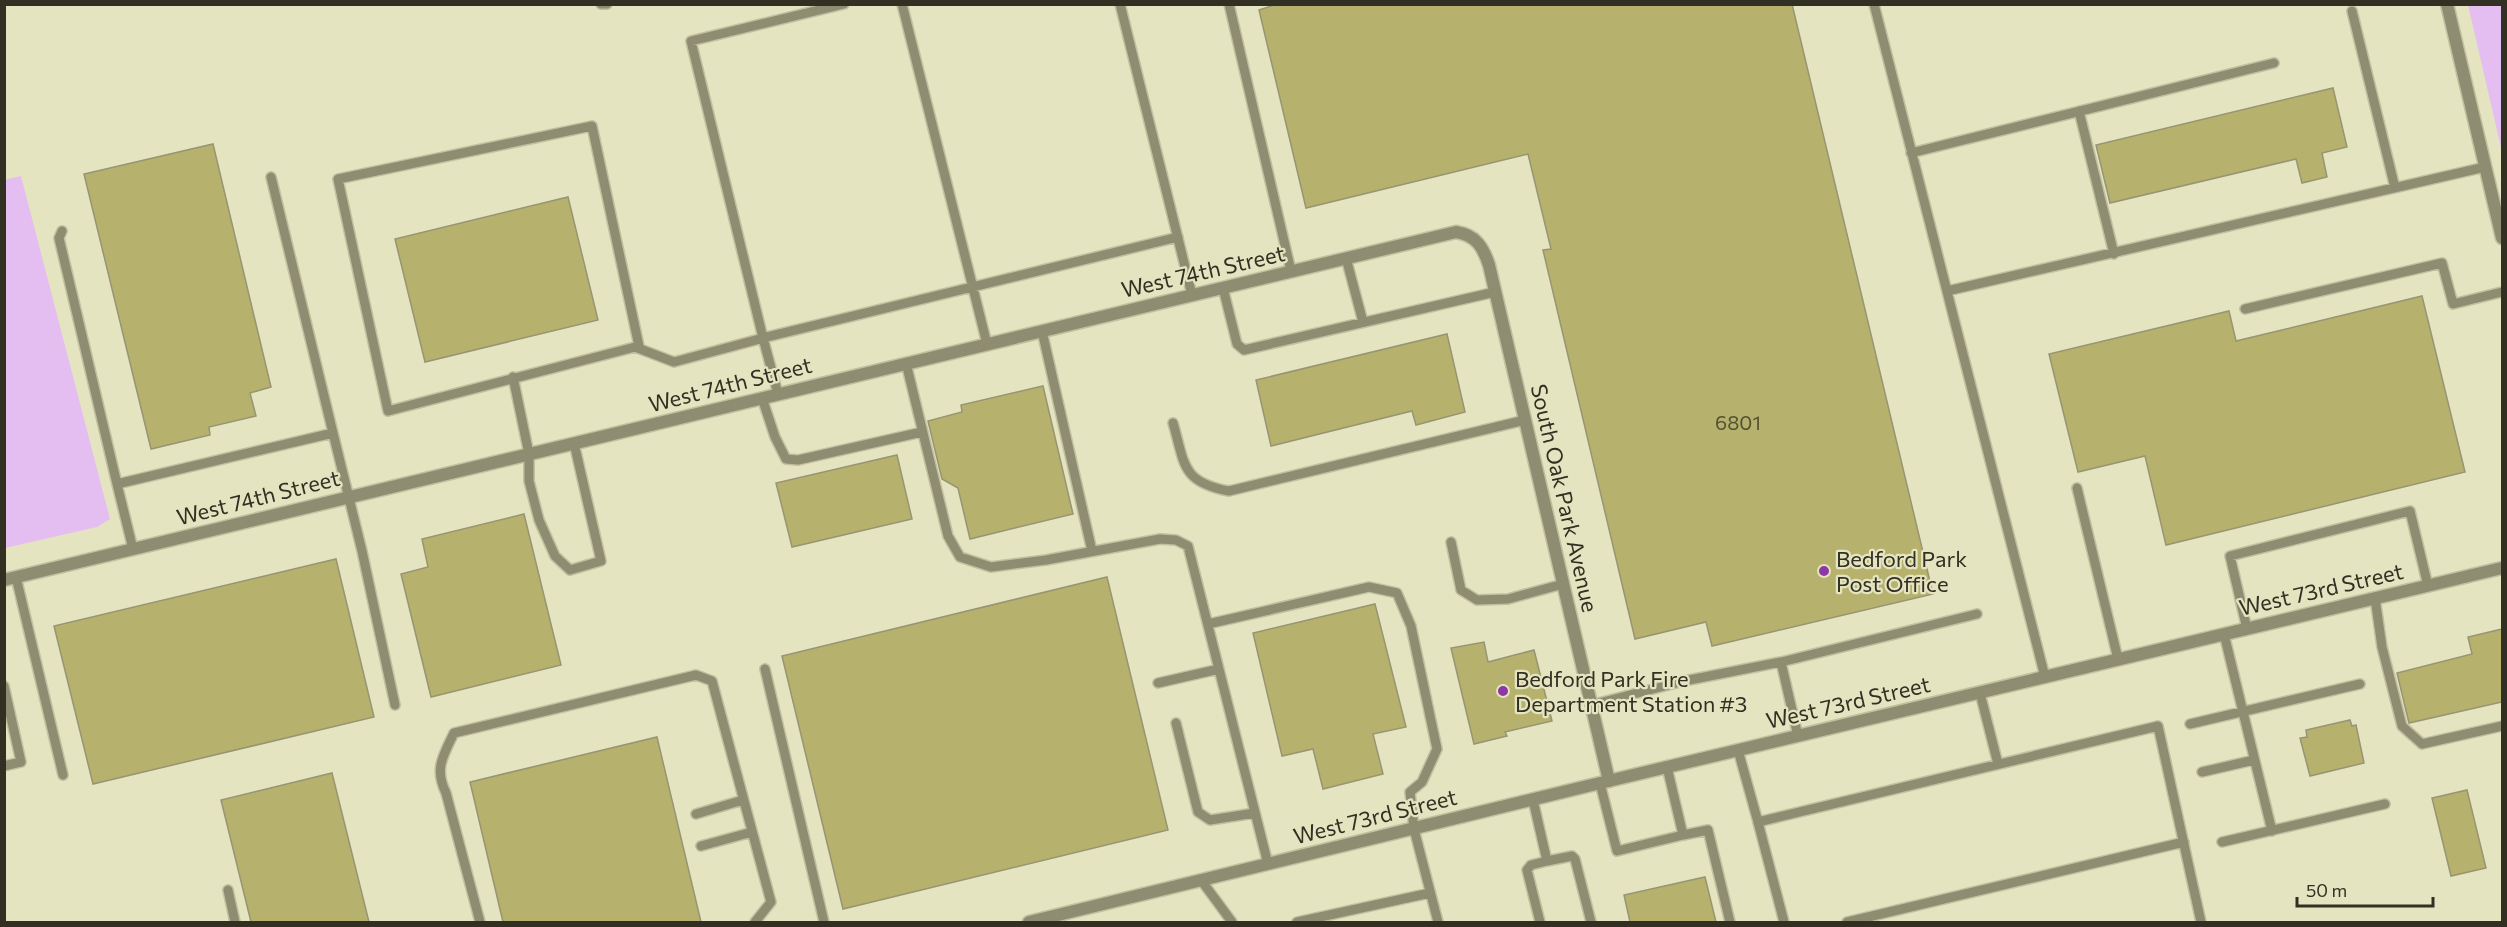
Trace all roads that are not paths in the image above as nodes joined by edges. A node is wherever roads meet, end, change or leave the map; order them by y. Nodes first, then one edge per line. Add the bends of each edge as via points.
1 (601, 4) edge
2 (607, 4) edge
3 (844, 4) edge
4 (902, 4) edge
5 (1120, 4) edge
6 (1229, 4) edge
7 (1874, 4) edge
8 (2447, 4) edge
9 (2352, 10) dead end
10 (2274, 63) dead end
11 (2079, 111) junction
12 (1911, 153) junction
13 (2486, 167) junction
14 (271, 177) dead end
15 (2395, 188) junction
16 (62, 231) dead end
17 (1466, 233) joint
18 (1178, 237) junction
19 (2502, 238) edge
20 (2114, 254) junction
21 (1346, 258) junction
22 (1291, 271) junction
23 (972, 288) junction
24 (1222, 288) junction
25 (1947, 291) junction
26 (1495, 292) junction
27 (2502, 292) edge
28 (1192, 295) junction
29 (2245, 309) dead end
30 (1363, 322) junction
31 (1042, 331) junction
32 (763, 338) junction
33 (987, 344) junction
34 (635, 346) junction
35 (906, 363) junction
36 (513, 377) junction
37 (778, 394) junction
38 (762, 398) junction
39 (1525, 420) junction
40 (1173, 423) dead end
41 (333, 432) junction
42 (922, 432) junction
43 (574, 443) junction
44 (530, 454) junction
45 (117, 484) junction
46 (2077, 488) dead end
47 (349, 497) junction
48 (1451, 542) dead end
49 (133, 549) junction
50 (1092, 551) junction
51 (2502, 568) edge
52 (10, 578) edge
53 (1563, 584) junction
54 (2427, 586) junction
55 (2375, 598) junction
56 (1977, 614) dead end
57 (1208, 624) junction
58 (2247, 629) junction
59 (2224, 634) junction
60 (2118, 659) junction
61 (1781, 662) junction
62 (765, 669) dead end
63 (1219, 669) junction
64 (2045, 677) junction
65 (1158, 683) dead end
66 (2360, 684) dead end
67 (4, 686) edge
68 (1980, 693) junction
69 (395, 705) dead end
70 (1591, 705) junction
71 (2242, 711) junction
72 (1176, 723) dead end
73 (2190, 724) dead end
74 (2502, 726) edge
75 (1798, 736) junction
76 (1738, 750) junction
77 (2254, 760) junction
78 (1998, 764) junction
79 (4, 765) edge
80 (1667, 767) junction
81 (2202, 772) dead end
82 (63, 775) dead end
83 (1605, 782) junction
84 (1533, 800) junction
85 (744, 801) junction
86 (2385, 804) dead end
87 (1255, 813) junction
88 (696, 814) dead end
89 (1758, 822) junction
90 (1414, 829) junction
91 (2272, 831) junction
92 (752, 832) junction
93 (1683, 835) junction
94 (2184, 842) junction
95 (2222, 842) dead end
96 (701, 846) dead end
97 (1547, 861) junction
98 (1268, 864) junction
99 (1201, 880) junction
100 (228, 890) dead end
101 (1430, 893) junction
102 (1056, 919) edge
103 (236, 922) edge
104 (480, 922) edge
105 (755, 922) edge
106 (824, 922) edge
107 (1029, 922) edge
108 (1232, 922) edge
109 (1297, 922) edge
110 (1438, 922) edge
111 (1540, 922) edge
112 (1591, 922) edge
113 (1730, 922) edge
114 (1784, 922) edge
115 (1847, 922) edge
116 (2201, 922) edge

1 - 2 lane
3 - 32 lane via 691,41
4 - 23 lane
5 - 18 lane
6 - 22 lane
7 - 12 lane
8 - 13 street
9 - 15 lane
10 - 11 lane
11 - 12 lane
11 - 20 lane
12 - 25 lane
13 - 15 lane
13 - 19 street
14 - 41 lane
15 - 20 lane
16 - 45 lane via 59,238
17 - 21 street, West 74th Street via 1444,234
17 - 26 street, South Oak Park Avenue via 1484,249
18 - 23 lane
18 - 28 lane
20 - 25 lane
21 - 22 street, West 74th Street
21 - 30 lane
22 - 24 street, West 74th Street
23 - 32 lane
23 - 33 lane
24 - 28 street, West 74th Street
24 - 30 lane via 1237,344 1244,350
25 - 64 lane
26 - 30 lane
26 - 39 street, South Oak Park Avenue
27 - 29 lane via 2453,304 2442,262
28 - 31 street, West 74th Street
31 - 33 street, West 74th Street
31 - 50 lane
32 - 34 lane via 674,362
32 - 37 lane
33 - 35 street, West 74th Street
34 - 36 lane
34 - 36 lane via 639,346 592,126 338,179 388,411
35 - 37 street, West 74th Street
35 - 42 lane
36 - 44 lane
37 - 38 street, West 74th Street
38 - 42 lane via 786,459 798,460
38 - 43 street, West 74th Street
39 - 40 lane via 1229,491 1196,481 1188,471
39 - 53 street, South Oak Park Avenue
41 - 45 lane
41 - 47 lane
42 - 50 lane via 948,536 960,557 991,567
43 - 44 street, West 74th Street
43 - 44 lane via 602,561 570,570 555,556 539,520 529,481
44 - 47 street, West 74th Street
45 - 49 lane
46 - 60 lane
47 - 49 street, West 74th Street
47 - 69 lane
48 - 53 lane via 1461,590 1477,600 1508,599
49 - 52 street, West 74th Street
50 - 57 lane via 1160,539 1188,546
51 - 54 street, West 73rd Street
52 - 82 lane
53 - 70 street, South Oak Park Avenue
54 - 55 street, West 73rd Street
54 - 58 lane via 2410,511 2230,556
55 - 58 street, West 73rd Street
55 - 74 lane via 2382,647 2402,726 2422,744
56 - 61 lane
57 - 63 lane
57 - 90 lane via 1369,587 1397,593 1411,626 1437,748 1422,782 1410,792
58 - 59 street, West 73rd Street
59 - 60 street, West 73rd Street
59 - 71 lane
60 - 64 street, West 73rd Street
61 - 70 lane
61 - 75 lane
62 - 106 lane
63 - 65 lane
63 - 87 lane
64 - 68 street, West 73rd Street
66 - 71 lane
67 - 79 lane via 21,762
68 - 75 street, West 73rd Street
68 - 78 lane
70 - 83 street, South Oak Park Avenue
71 - 73 lane
71 - 77 lane
72 - 87 lane via 1198,812 1210,820
75 - 76 street, West 73rd Street
76 - 80 street, West 73rd Street
76 - 89 lane
77 - 81 lane
77 - 91 lane
78 - 89 lane
78 - 94 lane via 2158,726
80 - 83 street, West 73rd Street
80 - 93 lane
83 - 84 street, West 73rd Street
83 - 93 lane via 1617,851
84 - 90 street, West 73rd Street
84 - 97 lane
85 - 88 lane
85 - 92 lane
85 - 104 lane via 712,681 696,675 454,733 443,757 439,779
86 - 91 lane
87 - 98 lane
89 - 114 lane
90 - 98 street, West 73rd Street
90 - 101 lane
91 - 95 lane
92 - 96 lane
92 - 105 lane via 771,902
93 - 113 lane via 1708,830
94 - 115 lane
94 - 116 lane
97 - 111 lane via 1527,870
97 - 112 lane via 1572,856 1575,859
98 - 99 street, West 73rd Street
99 - 102 street, West 73rd Street
99 - 108 lane
100 - 103 lane
101 - 109 lane
101 - 110 lane
102 - 107 street, West 73rd Street

